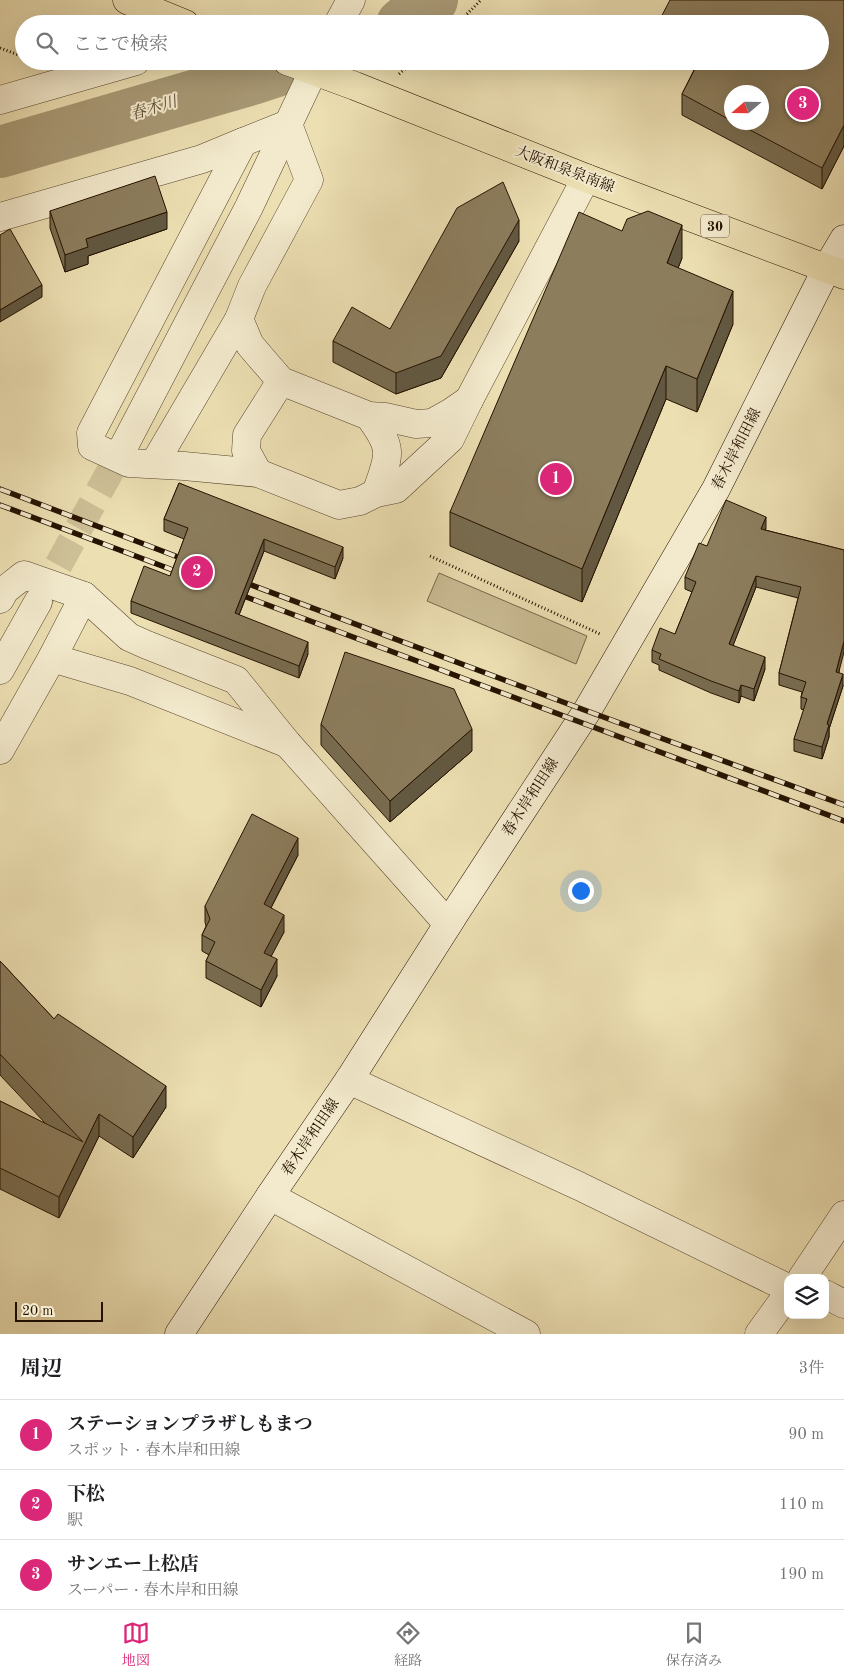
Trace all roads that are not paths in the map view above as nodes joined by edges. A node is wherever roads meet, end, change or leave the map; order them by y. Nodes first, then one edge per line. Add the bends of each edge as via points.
1 (127, 0) edge
2 (351, 0) edge
3 (163, 15) edge
4 (343, 15) edge
5 (105, 70) edge
6 (314, 70) edge
7 (324, 70) edge
8 (0, 100) edge
9 (292, 117) junction
10 (242, 142) junction
11 (586, 178) junction
12 (0, 217) edge
13 (844, 239) edge
14 (836, 272) edge
15 (239, 319) junction
16 (281, 381) junction
17 (469, 400) junction
18 (369, 416) junction
19 (123, 448) tunnel mouth
20 (154, 464) junction
21 (258, 473) junction
22 (376, 493) junction
23 (84, 596) junction
24 (0, 599) edge
25 (38, 602) tunnel mouth
26 (147, 645) junction
27 (52, 658) junction
28 (0, 670) edge
29 (236, 680) junction
30 (130, 681) junction
31 (220, 716) junction
32 (287, 743) junction
33 (0, 750) edge
34 (448, 924) junction
35 (350, 1080) junction
36 (270, 1196) junction
37 (844, 1215) edge
38 (805, 1274) edge
39 (784, 1286) edge
40 (829, 1296) edge
41 (784, 1300) edge
42 (844, 1304) edge
43 (179, 1334) edge
44 (526, 1334) edge
45 (759, 1334) edge

1 - 3 main road
2 - 4 street
5 - 8 street
6 - 9 street
7 - 11 main road, 大阪和泉泉南線 / 30 via 355,86
9 - 10 street
9 - 15 street via 309,180 252,286
9 - 19 street via 249,207
10 - 12 street via 202,159
10 - 20 street via 91,433 92,446 129,463
11 - 14 main road, 大阪和泉泉南線 / 30
11 - 17 street
13 - 14 street, 春木岸和田線
14 - 34 street, 春木岸和田線 via 716,489 587,711
15 - 16 street via 250,345
15 - 20 street
16 - 18 street
16 - 21 street via 247,435 246,451
17 - 18 street via 432,424
17 - 22 street via 450,439 396,489
18 - 22 street via 380,430 387,451
20 - 21 street
21 - 22 street via 339,504 360,501
23 - 24 street via 24,575
23 - 26 street via 129,637
23 - 27 street
25 - 28 street
26 - 29 street
26 - 30 street via 126,666
27 - 30 street
27 - 33 street
29 - 31 street via 236,695 231,707
29 - 32 street
30 - 31 street
31 - 32 street
32 - 34 street
34 - 35 street, 春木岸和田線
35 - 36 street, 春木岸和田線
35 - 39 street
36 - 43 street, 春木岸和田線
36 - 44 street
37 - 38 street
40 - 42 street
41 - 45 street

